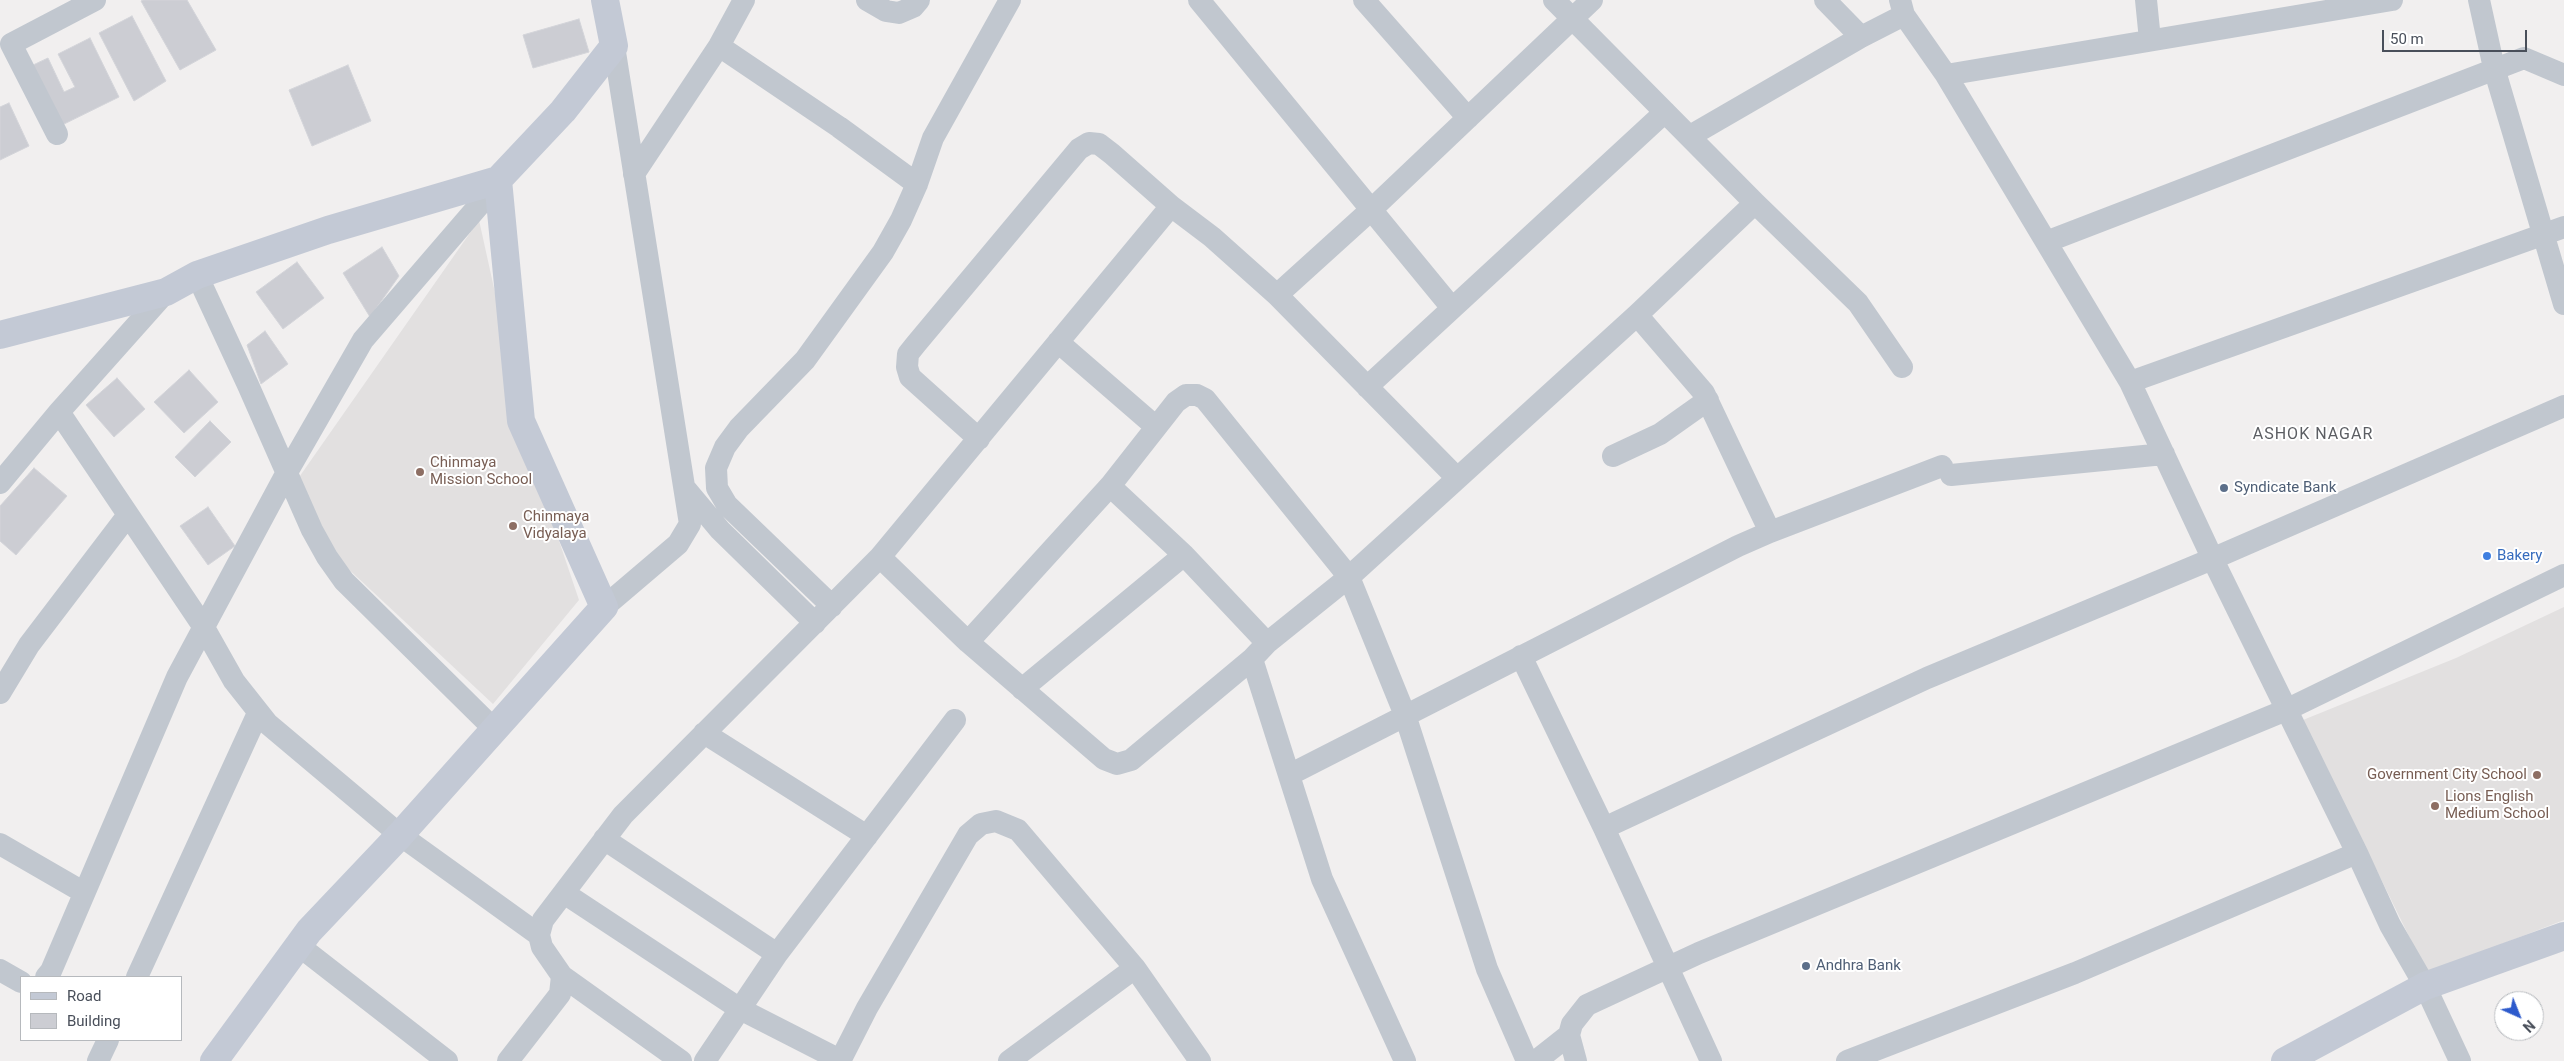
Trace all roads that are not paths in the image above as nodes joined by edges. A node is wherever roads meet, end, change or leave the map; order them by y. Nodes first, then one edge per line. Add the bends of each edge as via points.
1 (95, 0) edge
2 (605, 0) edge
3 (744, 0) edge
4 (868, 0) edge
5 (919, 0) edge
6 (1010, 0) edge
7 (1199, 0) edge
8 (1364, 0) edge
9 (1554, 0) edge
10 (1592, 0) edge
11 (1825, 0) edge
12 (2146, 0) edge
13 (2392, 0) edge
14 (2479, 0) edge
15 (1902, 8) edge
16 (1573, 20) junction
17 (1861, 37) junction
18 (2150, 40) junction
19 (614, 46) junction
20 (719, 46) junction
21 (2494, 68) junction
22 (1946, 75) junction
23 (2564, 75) edge
24 (1665, 112) junction
25 (1468, 118) junction
26 (57, 134) dead end
27 (1690, 136) junction
28 (634, 174) junction
29 (498, 180) junction
30 (917, 184) junction
31 (1755, 202) junction
32 (1171, 206) junction
33 (1372, 209) junction
34 (2554, 231) edge
35 (2046, 242) junction
36 (197, 275) junction
37 (166, 292) junction
38 (1277, 295) junction
39 (2564, 304) edge
40 (1452, 308) junction
41 (1637, 315) junction
42 (0, 335) edge
43 (1058, 342) junction
44 (1902, 367) dead end
45 (2130, 382) junction
46 (1367, 388) junction
47 (1708, 400) junction
48 (2564, 406) edge
49 (59, 412) junction
50 (1155, 426) junction
51 (978, 439) junction
52 (2164, 454) junction
53 (1613, 456) dead end
54 (286, 474) junction
55 (1457, 478) junction
56 (0, 483) edge
57 (684, 486) junction
58 (1110, 486) junction
59 (128, 515) junction
60 (1770, 532) junction
61 (1184, 555) junction
62 (880, 557) junction
63 (2212, 559) junction
64 (2564, 574) edge
65 (1349, 577) junction
66 (832, 606) junction
67 (604, 607) junction
68 (815, 623) junction
69 (202, 626) junction
70 (968, 642) junction
71 (1267, 643) junction
72 (1521, 656) junction
73 (1252, 659) junction
74 (1022, 689) junction
75 (0, 693) edge
76 (2286, 710) junction
77 (258, 713) junction
78 (1405, 715) junction
79 (956, 720) dead end
80 (495, 730) junction
81 (704, 734) junction
82 (1289, 775) junction
83 (1604, 828) junction
84 (400, 835) junction
85 (867, 836) junction
86 (604, 839) junction
87 (0, 844) edge
88 (2357, 853) junction
89 (83, 892) junction
90 (564, 893) junction
91 (539, 935) junction
92 (2564, 936) edge
93 (298, 945) junction
94 (777, 954) junction
95 (1668, 967) junction
96 (1135, 968) junction
97 (0, 970) edge
98 (47, 976) edge
99 (137, 976) edge
100 (562, 976) junction
101 (20, 981) edge
102 (2426, 986) junction
103 (740, 1009) junction
104 (1569, 1035) junction
105 (108, 1041) edge
106 (1198, 1060) edge
107 (98, 1061) edge
108 (214, 1061) edge
109 (447, 1061) edge
110 (508, 1061) edge
111 (681, 1061) edge
112 (705, 1061) edge
113 (840, 1061) edge
114 (1009, 1061) edge
115 (1405, 1061) edge
116 (1527, 1061) edge
117 (1536, 1061) edge
118 (1576, 1061) edge
119 (1712, 1061) edge
120 (1847, 1061) edge
121 (2285, 1061) edge
122 (2460, 1061) edge

1 - 26 street via 11,44
2 - 19 street
3 - 20 street
4 - 5 street via 899,13
6 - 30 street via 933,138
7 - 33 street
8 - 25 street
9 - 16 street
10 - 16 street
11 - 17 street
12 - 18 street
13 - 18 street
14 - 21 street
15 - 17 street
15 - 22 street
16 - 24 street
16 - 25 street
17 - 27 street
18 - 22 street
19 - 28 street
19 - 29 street via 563,111
20 - 28 street
20 - 30 street
21 - 23 street via 2524,58
21 - 34 street
21 - 35 street
22 - 35 street
24 - 27 street
24 - 40 street
25 - 33 street
27 - 31 street
28 - 57 street
29 - 36 street via 328,230
29 - 54 street via 363,340
29 - 67 street via 521,421
30 - 66 street via 883,252 805,360 738,428 716,468 717,488 727,505
31 - 41 street
31 - 44 street via 1858,303
32 - 38 street via 1212,237
32 - 43 street
32 - 51 street via 1099,144 1089,143 1079,149 916,344 908,354 906,367 910,377
33 - 38 street
33 - 40 street
34 - 39 street
34 - 45 street
35 - 45 street
36 - 37 street
36 - 54 street
37 - 42 street
37 - 49 street
38 - 46 street
40 - 46 street
41 - 47 street
41 - 55 street
43 - 50 street
43 - 51 street
45 - 52 street
46 - 55 street
47 - 53 street via 1660,434
47 - 60 street
48 - 63 street
49 - 56 street
49 - 59 street
50 - 58 street
50 - 65 street via 1186,395 1205,399
51 - 62 street
52 - 60 street via 1946,471
52 - 63 street
54 - 69 street
54 - 80 street via 327,558 344,581
55 - 65 street
57 - 67 street via 690,524 685,534 678,544
57 - 68 street via 720,530
58 - 61 street
58 - 70 street
59 - 69 street
59 - 75 street via 29,645
60 - 72 street
61 - 71 street
61 - 74 street
62 - 66 street
62 - 70 street
63 - 76 street
63 - 83 street via 1927,678
64 - 76 street
65 - 71 street
65 - 78 street
66 - 68 street
67 - 80 street
68 - 81 street
69 - 77 street via 234,681
69 - 89 street
70 - 74 street
71 - 73 street
72 - 78 street
72 - 83 street
73 - 74 street via 1131,760 1117,764 1104,759
73 - 82 street
76 - 88 street
76 - 95 street
77 - 84 street
77 - 99 street
78 - 82 street
78 - 116 street via 1487,969
79 - 85 street
80 - 84 street
81 - 85 street
81 - 86 street via 623,815
82 - 115 street via 1322,879
83 - 95 street
84 - 91 street
84 - 93 street
85 - 94 street
86 - 90 street
86 - 94 street
87 - 89 street
88 - 102 street via 2390,925
88 - 120 street via 2075,973
89 - 98 street
90 - 91 street via 543,920
90 - 103 street
91 - 100 street via 542,947
92 - 102 street
93 - 108 street
93 - 109 street
94 - 103 street
95 - 104 street via 1587,1005 1572,1024
95 - 119 street
96 - 106 street
96 - 113 street via 1018,830 988,821 975,828 963,843 867,1008
96 - 114 street
97 - 101 street
100 - 110 street via 560,994
100 - 111 street
102 - 121 street
102 - 122 street
103 - 112 street
103 - 113 street
104 - 117 street
104 - 118 street
105 - 107 street

